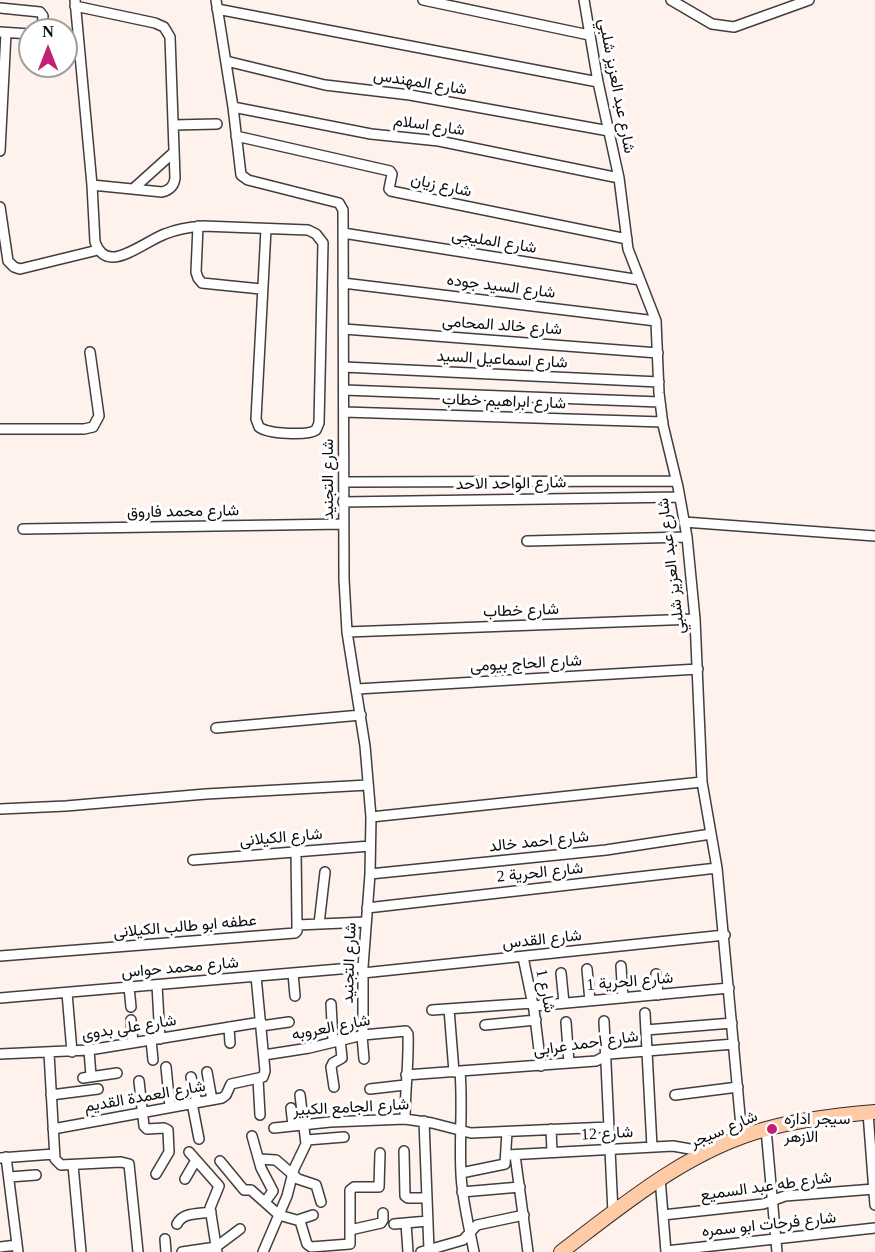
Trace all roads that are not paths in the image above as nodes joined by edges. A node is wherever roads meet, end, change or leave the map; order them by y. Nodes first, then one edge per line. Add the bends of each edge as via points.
1 (423, 0) edge
2 (584, 0) edge
3 (671, 0) edge
4 (809, 0) edge
5 (75, 3) edge
6 (216, 4) edge
7 (0, 8) edge
8 (44, 18) edge
9 (3, 33) edge
10 (18, 34) edge
11 (590, 35) junction
12 (226, 61) junction
13 (598, 82) junction
14 (233, 107) junction
15 (218, 124) dead end
16 (173, 125) junction
17 (609, 131) junction
18 (236, 136) junction
19 (0, 151) edge
20 (174, 152) junction
21 (619, 178) junction
22 (92, 185) junction
23 (133, 189) junction
24 (0, 207) edge
25 (198, 226) junction
26 (266, 229) junction
27 (343, 233) junction
28 (627, 239) junction
29 (98, 250) junction
30 (640, 280) junction
31 (343, 283) junction
32 (261, 289) junction
33 (656, 321) junction
34 (344, 329) junction
35 (90, 352) dead end
36 (658, 353) junction
37 (344, 368) junction
38 (659, 382) junction
39 (344, 390) junction
40 (660, 402) junction
41 (344, 412) junction
42 (663, 422) junction
43 (0, 429) edge
44 (676, 481) junction
45 (344, 482) junction
46 (680, 497) junction
47 (344, 502) junction
48 (684, 522) junction
49 (343, 524) junction
50 (23, 529) dead end
51 (875, 536) edge
52 (687, 537) junction
53 (526, 541) dead end
54 (695, 619) junction
55 (347, 632) junction
56 (698, 669) junction
57 (357, 688) junction
58 (362, 715) junction
59 (216, 728) dead end
60 (702, 782) junction
61 (368, 785) junction
62 (0, 809) edge
63 (371, 817) junction
64 (711, 834) junction
65 (370, 846) junction
66 (296, 852) junction
67 (193, 860) dead end
68 (717, 868) junction
69 (325, 872) dead end
70 (370, 874) junction
71 (367, 908) junction
72 (366, 922) junction
73 (319, 924) junction
74 (297, 925) junction
75 (725, 935) junction
76 (0, 956) edge
77 (523, 957) junction
78 (621, 966) dead end
79 (587, 969) dead end
80 (363, 970) junction
81 (293, 973) junction
82 (561, 974) dead end
83 (656, 974) dead end
84 (256, 976) junction
85 (156, 985) junction
86 (129, 987) junction
87 (729, 988) junction
88 (67, 993) junction
89 (658, 995) junction
90 (295, 996) dead end
91 (623, 998) junction
92 (0, 999) edge
93 (590, 1001) junction
94 (564, 1003) junction
95 (331, 1004) dead end
96 (533, 1004) junction
97 (130, 1007) dead end
98 (449, 1009) junction
99 (432, 1010) dead end
100 (645, 1013) dead end
101 (131, 1020) dead end
102 (536, 1020) junction
103 (604, 1021) dead end
104 (288, 1022) dead end
105 (566, 1022) dead end
106 (732, 1023) junction
107 (261, 1024) junction
108 (485, 1024) dead end
109 (229, 1027) junction
110 (646, 1030) junction
111 (363, 1035) junction
112 (155, 1039) junction
113 (336, 1040) junction
114 (133, 1043) junction
115 (230, 1043) dead end
116 (734, 1044) junction
117 (89, 1050) junction
118 (647, 1050) junction
119 (72, 1052) junction
120 (49, 1053) junction
121 (0, 1054) edge
122 (264, 1055) junction
123 (605, 1055) junction
124 (364, 1059) dead end
125 (153, 1060) dead end
126 (569, 1063) junction
127 (541, 1066) junction
128 (166, 1067) dead end
129 (207, 1072) dead end
130 (457, 1072) junction
131 (117, 1073) dead end
132 (191, 1077) dead end
133 (258, 1079) junction
134 (405, 1080) junction
135 (139, 1081) dead end
136 (334, 1087) dead end
137 (738, 1087) junction
138 (98, 1089) dead end
139 (370, 1089) dead end
140 (51, 1095) junction
141 (300, 1095) dead end
142 (675, 1095) dead end
143 (212, 1100) junction
144 (195, 1103) junction
145 (170, 1107) junction
146 (291, 1108) dead end
147 (142, 1112) junction
148 (871, 1112) edge
149 (260, 1115) dead end
150 (405, 1119) junction
151 (424, 1121) junction
152 (304, 1125) junction
153 (293, 1126) junction
154 (609, 1127) junction
155 (274, 1128) dead end
156 (53, 1129) junction
157 (551, 1129) junction
158 (766, 1129) junction
159 (462, 1132) junction
160 (507, 1132) junction
161 (252, 1136) dead end
162 (344, 1137) dead end
163 (742, 1137) junction
164 (199, 1139) dead end
165 (306, 1140) junction
166 (652, 1147) junction
167 (609, 1149) junction
168 (404, 1151) dead end
169 (189, 1152) dead end
170 (552, 1152) junction
171 (707, 1152) junction
172 (380, 1154) dead end
173 (54, 1155) junction
174 (511, 1155) junction
175 (3, 1157) edge
176 (259, 1159) junction
177 (196, 1160) junction
178 (220, 1161) dead end
179 (73, 1165) junction
180 (461, 1173) junction
181 (156, 1174) dead end
182 (36, 1175) dead end
183 (293, 1175) junction
184 (9, 1177) junction
185 (660, 1178) junction
186 (185, 1179) dead end
187 (520, 1187) junction
188 (462, 1192) junction
189 (874, 1192) edge
190 (427, 1198) junction
191 (772, 1201) junction
192 (321, 1202) dead end
193 (265, 1203) junction
194 (875, 1205) edge
195 (211, 1212) junction
196 (383, 1213) dead end
197 (613, 1213) junction
198 (279, 1215) junction
199 (313, 1215) dead end
200 (524, 1215) junction
201 (663, 1215) junction
202 (298, 1220) junction
203 (428, 1221) junction
204 (406, 1223) junction
205 (177, 1224) dead end
206 (394, 1224) dead end
207 (875, 1228) edge
208 (240, 1229) dead end
209 (350, 1230) junction
210 (470, 1231) junction
211 (165, 1239) dead end
212 (776, 1239) junction
213 (0, 1247) edge
214 (17, 1248) edge
215 (333, 1249) edge
216 (216, 1250) edge
217 (431, 1250) edge
218 (81, 1252) edge
219 (138, 1252) edge
220 (166, 1252) edge
221 (182, 1252) edge
222 (263, 1252) edge
223 (408, 1252) edge
224 (474, 1252) edge
225 (528, 1252) edge
226 (561, 1252) edge
227 (666, 1252) edge
228 (777, 1252) edge

1 - 11 street
2 - 11 street, شارع عبد العزيز شلبي
3 - 4 street via 711,24 735,27
5 - 16 street via 155,23 167,30
5 - 22 street
6 - 12 street, شارع التجنيد
6 - 13 street
7 - 8 street via 40,12
9 - 10 street
9 - 19 street
11 - 13 street, شارع عبد العزيز شلبي
12 - 14 street, شارع التجنيد
12 - 17 street, شارع المهندس via 325,85 410,95
13 - 17 street, شارع عبد العزيز شلبي
14 - 18 street, شارع التجنيد
14 - 21 street, شارع اسلام via 363,133 439,141
15 - 16 street
16 - 20 street
17 - 21 street, شارع عبد العزيز شلبي
18 - 27 street, شارع التجنيد via 243,177 339,203 343,210
18 - 28 street, شارع زيان via 390,171 391,191
20 - 23 street
20 - 23 street via 175,178 171,187 162,192
21 - 28 street, شارع عبد العزيز شلبي
22 - 23 street
22 - 29 street
24 - 29 street via 8,261 14,267
25 - 26 street
25 - 29 street via 164,234 113,257
25 - 32 street via 196,272 202,283
26 - 32 street
26 - 32 street via 308,230 320,238 324,248 319,423 313,432 268,432 257,424
27 - 30 street, شارع المليجى
27 - 31 street, شارع التجنيد
28 - 30 street, شارع عبد العزيز شلبي
30 - 33 street, شارع عبد العزيز شلبي
31 - 33 street, شارع السيد جوده
31 - 34 street, شارع التجنيد
33 - 36 street, شارع عبد العزيز شلبي
34 - 36 street, شارع خالد المحامى
34 - 37 street, شارع التجنيد
35 - 43 street via 99,416 93,427
36 - 38 street, شارع عبد العزيز شلبي
37 - 38 street, شارع اسماعيل السيد
37 - 39 street, شارع التجنيد
38 - 40 street, شارع عبد العزيز شلبي
39 - 40 street
39 - 41 street, شارع التجنيد
40 - 42 street, شارع عبد العزيز شلبي
41 - 42 street, شارع ابراهيم خطاب
41 - 45 street, شارع التجنيد
42 - 44 street, شارع عبد العزيز شلبي
44 - 45 street
44 - 46 street, شارع عبد العزيز شلبي
45 - 47 street, شارع التجنيد
46 - 47 street, شارع الواحد الاحد
46 - 48 street, شارع عبد العزيز شلبي
47 - 49 street, شارع التجنيد
48 - 51 street
48 - 52 street, شارع عبد العزيز شلبي
49 - 50 street, شارع محمد فاروق
49 - 55 street, شارع التجنيد
52 - 53 street
52 - 54 street, شارع عبد العزيز شلبي
54 - 55 street, شارع خطاب
54 - 56 street, شارع عبد العزيز شلبي
55 - 57 street, شارع التجنيد
56 - 57 street, شارع الحاج بيومى
56 - 60 street, شارع عبد العزيز شلبي
57 - 58 street, شارع التجنيد
58 - 59 street
58 - 61 street, شارع التجنيد
60 - 63 street
60 - 64 street, شارع عبد العزيز شلبي
61 - 62 street
61 - 63 street, شارع التجنيد
63 - 65 street, شارع التجنيد
64 - 68 street, شارع عبد العزيز شلبي
64 - 70 street, شارع احمد خالد via 606,850
65 - 66 street, شارع الكيلانى
65 - 70 street, شارع التجنيد
66 - 67 street, شارع الكيلانى
66 - 74 street
68 - 71 street, شارع الحرية 2
68 - 75 street, شارع عبد العزيز شلبي
69 - 73 street
70 - 71 street, شارع التجنيد
71 - 72 street, شارع التجنيد
72 - 73 street, عطفه ابو طالب الكيلانى
72 - 80 street, شارع التجنيد
73 - 74 street, عطفه ابو طالب الكيلانى
74 - 76 street, عطفه ابو طالب الكيلانى via 295,933
75 - 77 street, شارع القدس
75 - 87 street, شارع عبد العزيز شلبي
77 - 80 street, شارع القدس
77 - 96 street, شارع 1
78 - 91 street
79 - 93 street
80 - 81 street, شارع محمد حواس
80 - 111 street, شارع التجنيد
81 - 84 street, شارع محمد حواس
81 - 90 street
82 - 94 street
83 - 89 street
84 - 85 street, شارع محمد حواس
84 - 107 street
85 - 86 street, شارع محمد حواس
85 - 112 street
86 - 88 street, شارع محمد حواس
86 - 97 street
87 - 89 street, شارع الحرية 1
87 - 106 street, شارع عبد العزيز شلبي
88 - 92 street, شارع محمد حواس
88 - 119 street
89 - 91 street, شارع الحرية 1
91 - 93 street, شارع الحرية 1
93 - 94 street, شارع الحرية 1
94 - 96 street, شارع الحرية 1
95 - 113 street
96 - 98 street, شارع الحرية 1
96 - 102 street, شارع 1
98 - 99 street, شارع الحرية 1
98 - 130 street
100 - 110 street
101 - 114 street
102 - 108 street
102 - 127 street, شارع 1
103 - 123 street
104 - 107 street, شارع على بدوى
105 - 126 street
106 - 110 street
106 - 116 street, شارع عبد العزيز شلبي
107 - 109 street, شارع على بدوى
107 - 122 street
109 - 112 street, شارع على بدوى
109 - 115 street
110 - 118 street
111 - 113 street, شارع العروبه
111 - 124 street, شارع التجنيد
111 - 134 street, شارع العروبه via 406,1031 409,1061
112 - 114 street, شارع على بدوى
112 - 125 street
113 - 122 street, شارع العروبه
113 - 136 street via 342,1058 331,1067
114 - 117 street, شارع على بدوى
116 - 118 street, شارع احمد عرابى
116 - 137 street, شارع عبد العزيز شلبي
117 - 119 street, شارع على بدوى
117 - 131 street via 87,1077
118 - 123 street, شارع احمد عرابى
118 - 166 street
119 - 120 street, شارع على بدوى
120 - 121 street, شارع على بدوى
120 - 140 street
122 - 133 street via 265,1071
123 - 126 street, شارع احمد عرابى
123 - 154 street
126 - 127 street, شارع احمد عرابى
127 - 130 street, شارع احمد عرابى
128 - 145 street
129 - 143 street
130 - 134 street, شارع احمد عرابى
130 - 159 street
132 - 144 street
133 - 143 street, شارع العمدة القديم via 233,1083 224,1097
133 - 149 street
134 - 139 street, شارع احمد عرابى
134 - 150 street
135 - 147 street
137 - 142 street
137 - 163 street, شارع عبد العزيز شلبي
138 - 140 street
140 - 156 street
141 - 152 street
143 - 144 street, شارع العمدة القديم
144 - 145 street, شارع العمدة القديم
144 - 164 street
145 - 147 street, شارع العمدة القديم
146 - 153 street
147 - 156 street, شارع العمدة القديم
147 - 181 street via 146,1128 168,1130 169,1152
148 - 158 main road, شارع سيجر
148 - 189 street
150 - 151 street, شارع الجامع الكبير
150 - 152 street, شارع الجامع الكبير
151 - 159 street, شارع الجامع الكبير
151 - 190 street
152 - 153 street, شارع الجامع الكبير
152 - 165 street
153 - 155 street, شارع الجامع الكبير
154 - 157 street, شارع الجامع الكبير
154 - 167 street
156 - 173 street
157 - 160 street, شارع الجامع الكبير
157 - 170 street
158 - 163 main road, شارع سيجر
158 - 191 street
159 - 160 street, شارع الجامع الكبير
159 - 180 street
160 - 174 street
161 - 176 street
162 - 165 street
163 - 171 main road, شارع سيجر
165 - 183 street
166 - 167 street, شارع 12
166 - 171 street, شارع 12
167 - 170 street, شارع 12
167 - 197 street
168 - 190 street via 405,1196
169 - 177 street
170 - 174 street, شارع 12
171 - 185 main road, شارع سيجر
172 - 209 street via 379,1187 354,1187 350,1191
173 - 175 street
173 - 179 street via 58,1164
174 - 180 street via 504,1164
174 - 187 street
175 - 184 street
176 - 183 street via 276,1160
176 - 193 street via 274,1192
177 - 186 street
177 - 195 street via 219,1186
178 - 193 street via 243,1190 251,1191
179 - 218 street
179 - 219 street via 129,1164
180 - 188 street
182 - 184 street
183 - 192 street via 316,1185
183 - 198 street
184 - 214 street
185 - 197 main road, شارع سيجر
185 - 201 street
187 - 188 street
187 - 200 street
188 - 210 street
189 - 191 street, شارع طه عبد السميع via 785,1196
189 - 194 street
190 - 203 street
191 - 201 street, شارع طه عبد السميع
191 - 212 street
193 - 198 street
195 - 205 street via 185,1216
195 - 216 street
196 - 209 street via 381,1223
197 - 226 main road, شارع سيجر
198 - 202 street
198 - 222 street
199 - 202 street
200 - 210 street via 480,1224
200 - 225 street
201 - 227 street
202 - 215 street via 308,1245
203 - 204 street
203 - 217 street
204 - 206 street
204 - 223 street
207 - 212 street, شارع فرحات ابو سمره
208 - 216 street
209 - 215 street via 350,1244
210 - 217 street via 463,1240
210 - 224 street
211 - 220 street
212 - 227 street, شارع فرحات ابو سمره
212 - 228 street
213 - 214 street
216 - 221 street

